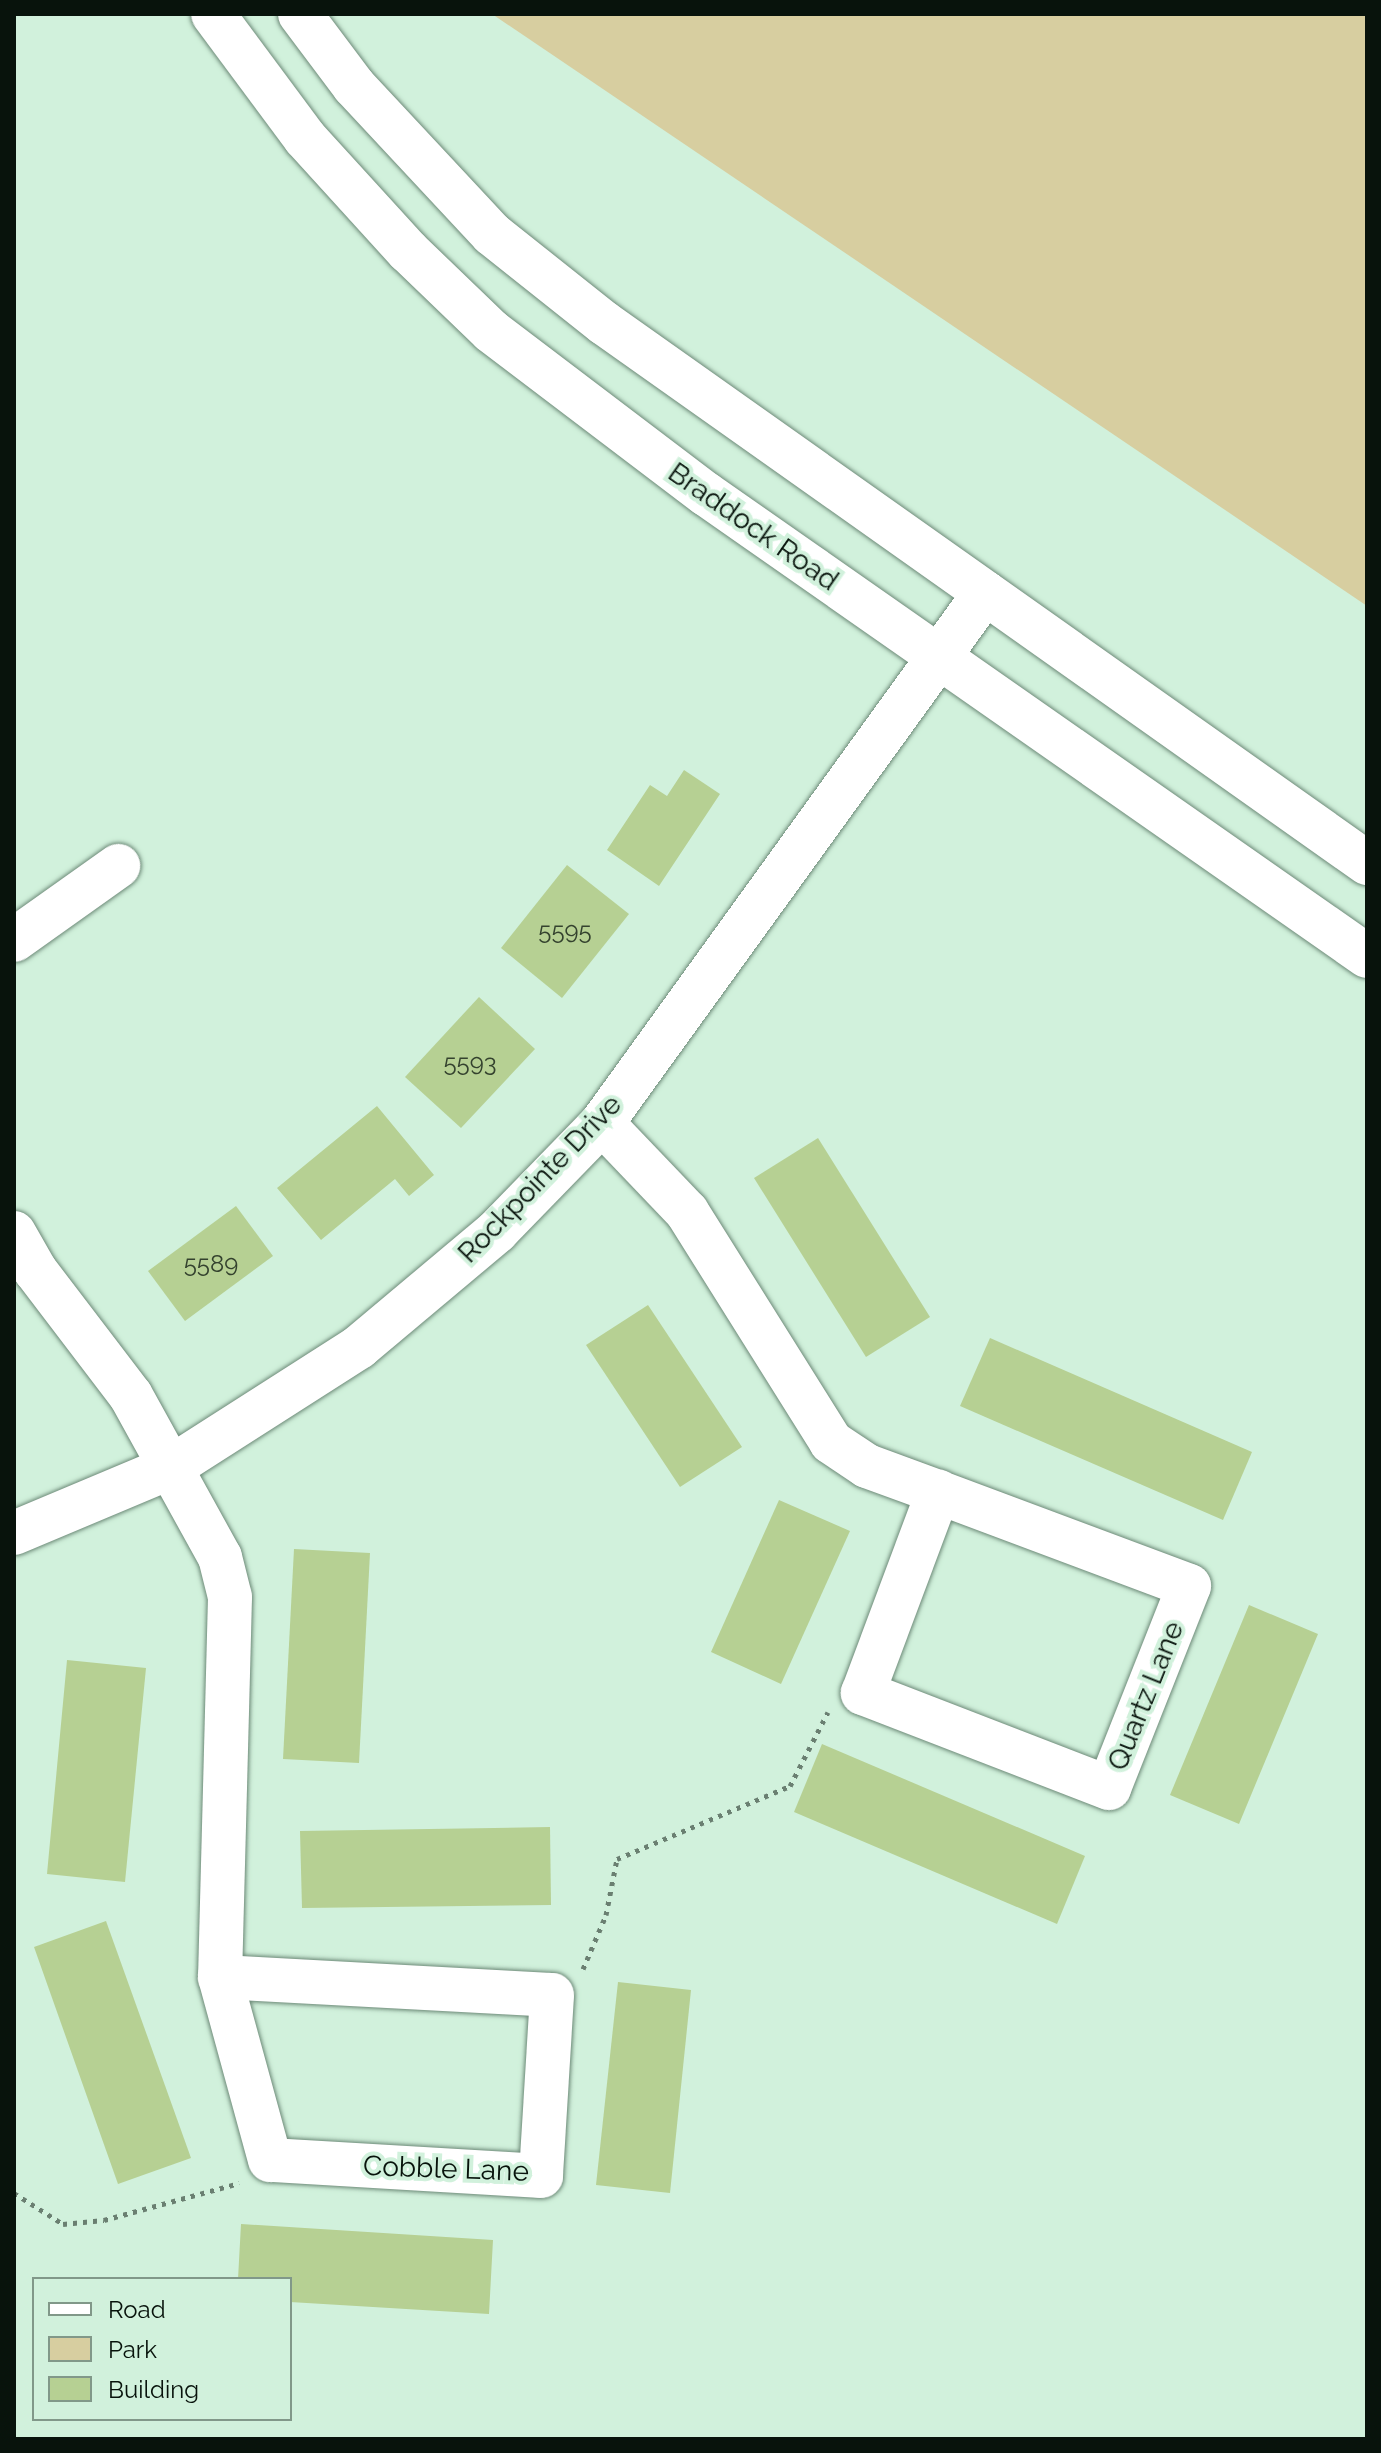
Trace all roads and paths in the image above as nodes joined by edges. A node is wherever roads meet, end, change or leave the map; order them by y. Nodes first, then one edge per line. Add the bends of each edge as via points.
1 (213, 14) edge
2 (300, 14) edge
3 (985, 593) junction
4 (940, 659) junction
5 (1367, 863) edge
6 (118, 866) dead end
7 (14, 940) edge
8 (1367, 956) edge
9 (602, 1123) junction
10 (14, 1233) edge
11 (173, 1466) junction
12 (938, 1492) junction
13 (14, 1533) edge
14 (863, 1693) junction
15 (220, 1977) junction
16 (552, 1995) junction
17 (270, 2160) junction
18 (14, 2193) edge

1 - 4 street, Braddock Road via 305,138 408,251 491,331 609,424
2 - 3 street via 354,86 492,234 604,323
3 - 4 street, Rockpointe Drive
3 - 5 street
4 - 8 street, Braddock Road
4 - 9 street, Rockpointe Drive
6 - 7 street
9 - 11 street, Rockpointe Drive via 430,1291 359,1347
9 - 12 street, Quartz Lane via 687,1212 831,1442 867,1466
10 - 11 street via 35,1270 131,1396
11 - 13 street, Rockpointe Drive
11 - 15 street via 220,1557 230,1597
12 - 14 street
12 - 14 street, Quartz Lane via 1189,1586 1109,1788
14 - 16 path via 822,1715 790,1786 617,1859 606,1915 582,1973
15 - 16 street
15 - 17 street
16 - 17 street, Cobble Lane via 541,2176
17 - 18 path via 246,2181 104,2220 63,2224

